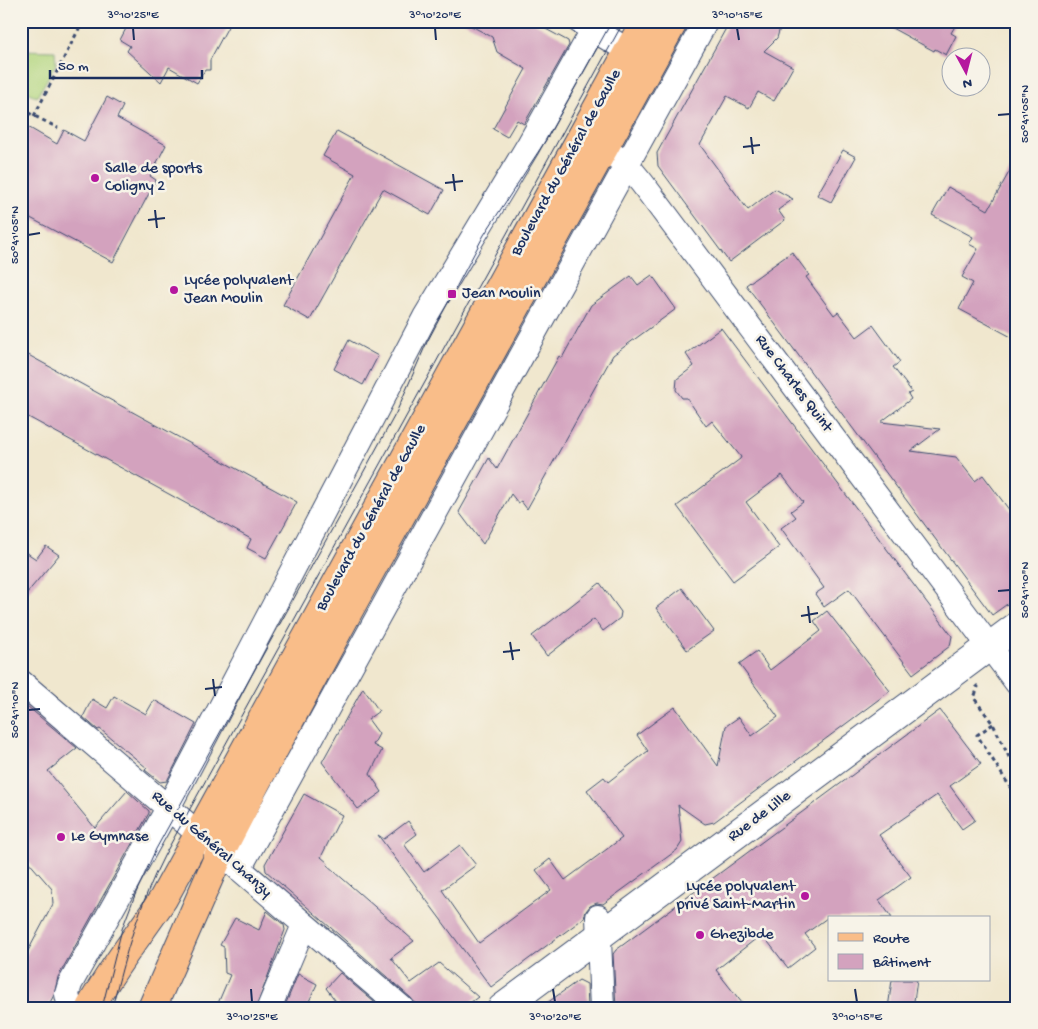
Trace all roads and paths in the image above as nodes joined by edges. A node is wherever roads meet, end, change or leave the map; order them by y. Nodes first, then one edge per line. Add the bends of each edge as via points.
1 (83, 21) edge
2 (645, 21) edge
3 (674, 21) edge
4 (706, 21) edge
5 (590, 24) edge
6 (639, 57) junction
7 (21, 109) edge
8 (34, 116) junction
9 (58, 128) dead end
10 (595, 140) junction
11 (627, 165) junction
12 (1017, 626) edge
13 (985, 641) junction
14 (963, 666) junction
15 (21, 682) edge
16 (1017, 683) edge
17 (993, 724) junction
18 (1010, 759) dead end
19 (1017, 798) edge
20 (168, 808) junction
21 (199, 834) junction
22 (230, 861) junction
23 (304, 925) junction
24 (599, 927) junction
25 (70, 1008) edge
26 (90, 1008) edge
27 (152, 1008) edge
28 (269, 1008) edge
29 (402, 1008) edge
30 (502, 1008) edge
31 (602, 1008) edge

1 - 8 path
2 - 6 main road, Boulevard du Général de Gaulle
3 - 6 main road, Boulevard du Général de Gaulle
4 - 11 street, Boulevard du Général de Gaulle
5 - 6 street
5 - 20 street via 528,146 425,317
6 - 10 main road, Boulevard du Général de Gaulle
7 - 8 path
8 - 9 path
10 - 11 street, Rue Charles Quint
10 - 21 main road, Boulevard du Général de Gaulle
10 - 22 main road, Boulevard du Général de Gaulle via 256,783
11 - 13 street, Rue Charles Quint
11 - 22 street, Boulevard du Général de Gaulle
12 - 13 street, Rue de Lille
13 - 14 street, Rue de Lille
13 - 16 street, Rue Charles Quint
14 - 17 path via 978,687 974,698
14 - 24 street, Rue de Lille
15 - 20 street, Rue du Général Chanzy
17 - 18 path
17 - 19 path via 977,735
20 - 21 street, Rue du Général Chanzy
20 - 25 street via 70,984 67,998
21 - 22 street, Rue du Général Chanzy
21 - 26 main road, Boulevard du Général de Gaulle via 163,899
22 - 23 street, Rue du Général Chanzy
22 - 27 main road, Boulevard du Général de Gaulle
23 - 28 street
23 - 29 street, Rue du Général Chanzy
24 - 30 street, Rue de Lille
24 - 31 street

